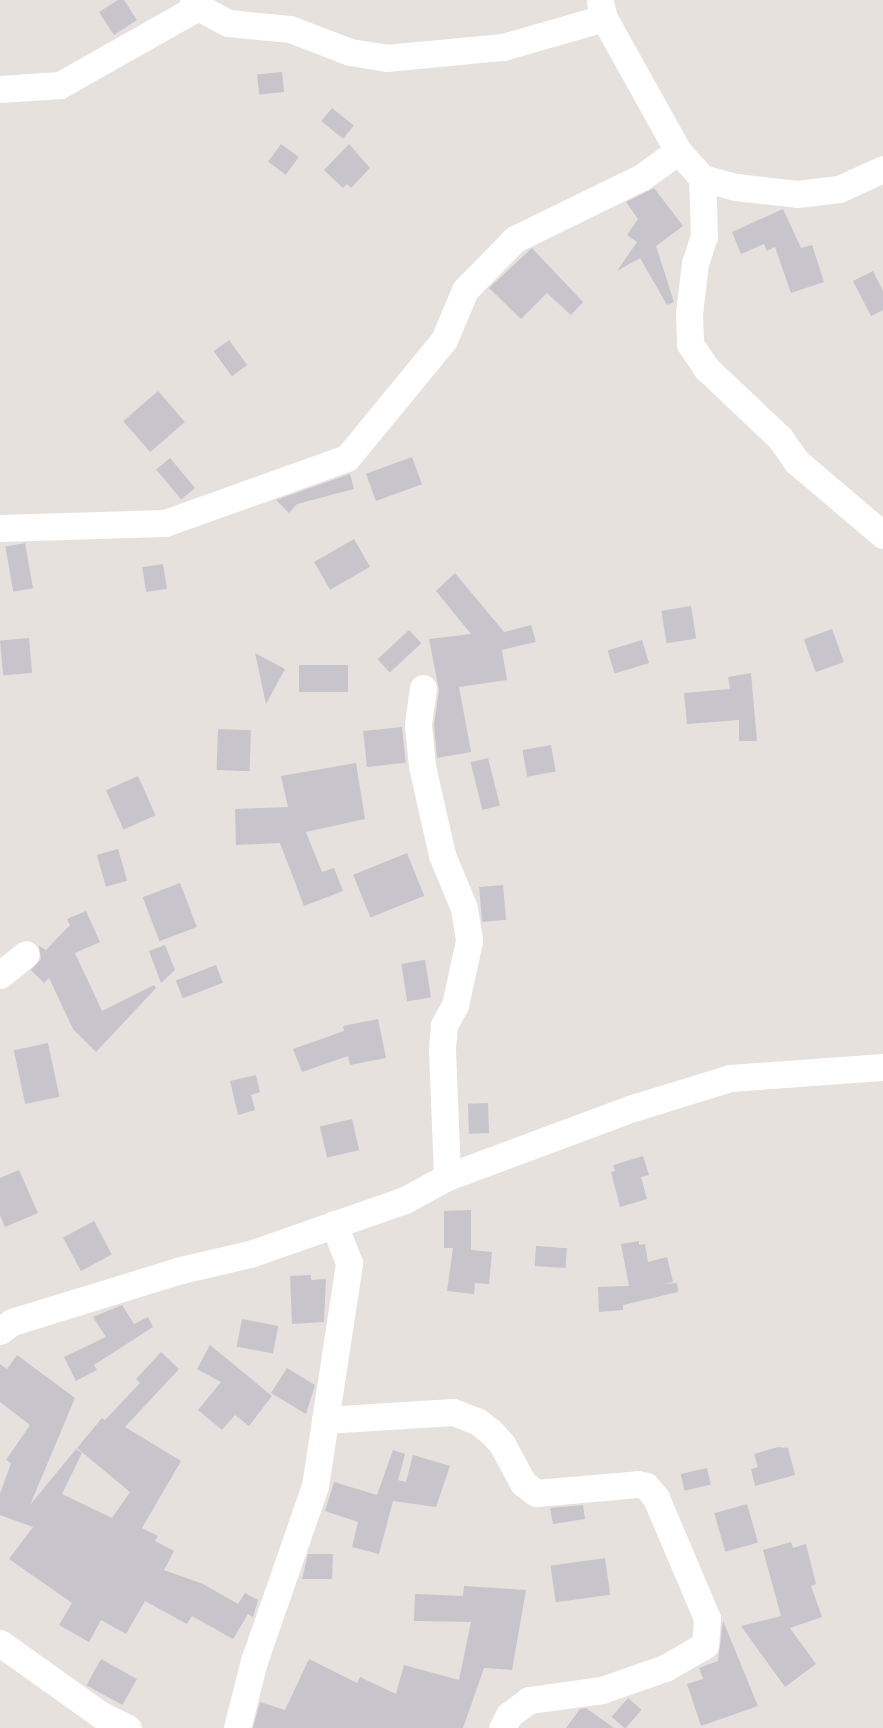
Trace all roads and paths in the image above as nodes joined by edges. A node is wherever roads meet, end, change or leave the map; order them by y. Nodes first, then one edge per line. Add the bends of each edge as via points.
1 (196, 4) edge
2 (602, 9) edge
3 (0, 89) edge
4 (678, 152) junction
5 (883, 169) edge
6 (702, 178) junction
7 (0, 528) edge
8 (883, 535) edge
9 (423, 688) dead end
10 (26, 954) dead end
11 (0, 975) edge
12 (883, 1067) edge
13 (447, 1177) junction
14 (334, 1224) junction
15 (4, 1320) edge
16 (326, 1420) junction
17 (0, 1643) edge
18 (128, 1728) edge
19 (237, 1728) edge
20 (502, 1728) edge

1 - 2 street via 228,23 290,29 350,52 386,58 503,47
1 - 3 street via 60,85
2 - 4 street
4 - 6 street
4 - 7 street via 642,177 515,239 465,290 444,340 347,458 165,523
5 - 6 street via 839,189 797,194 736,187
6 - 8 street via 704,236 693,283 690,344 706,368 780,438 797,462
9 - 13 street via 418,725 422,766 442,855 464,908 469,940 455,1005 444,1025
10 - 11 street
12 - 13 street via 730,1078 633,1108
13 - 14 street via 405,1200
14 - 15 street via 250,1254
14 - 16 street via 349,1263
16 - 19 street via 315,1486 254,1661
16 - 20 street via 453,1412 490,1431 502,1443 523,1483 536,1493 638,1484 646,1486 656,1498 707,1618 705,1646 665,1668 602,1690 529,1700 509,1715
17 - 18 street via 101,1715

